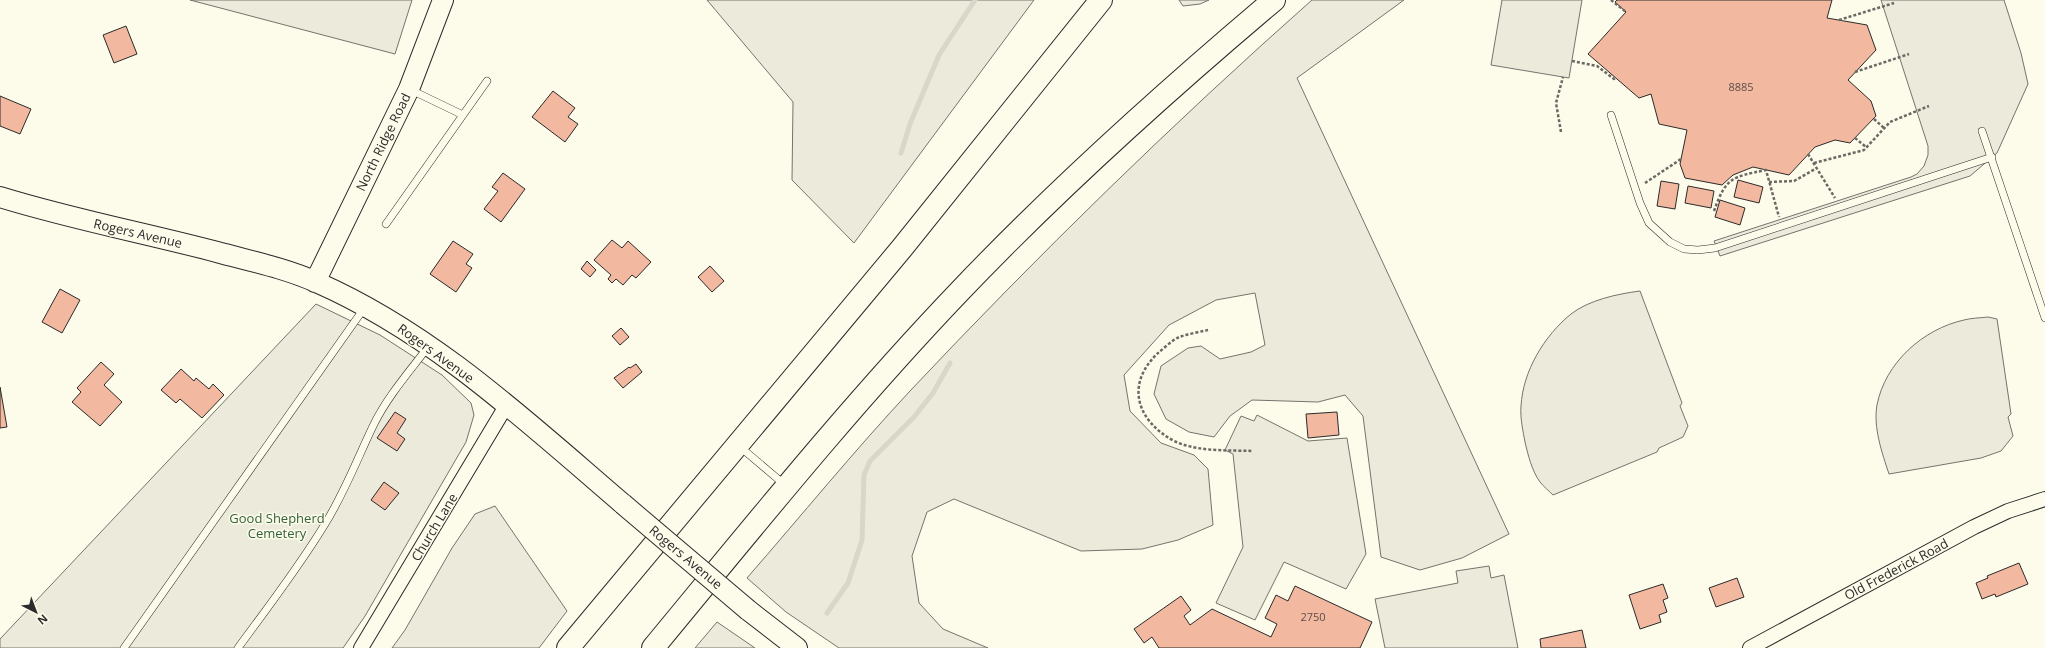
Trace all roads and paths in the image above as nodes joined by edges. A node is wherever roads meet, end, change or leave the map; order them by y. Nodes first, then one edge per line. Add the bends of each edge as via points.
1 (443, 0) edge
2 (1101, 0) edge
3 (1274, 0) edge
4 (1612, 0) edge
5 (1894, 4) dead end
6 (1626, 12) dead end
7 (1838, 20) dead end
8 (1909, 54) dead end
9 (1572, 61) dead end
10 (1855, 72) dead end
11 (1563, 77) dead end
12 (1616, 78) dead end
13 (487, 81) dead end
14 (409, 89) junction
15 (1929, 106) dead end
16 (463, 115) junction
17 (1611, 115) dead end
18 (1874, 118) dead end
19 (1884, 128) junction
20 (1982, 131) dead end
21 (1561, 132) dead end
22 (1855, 138) dead end
23 (1866, 147) junction
24 (1808, 154) dead end
25 (1992, 157) junction
26 (1681, 159) dead end
27 (1814, 164) junction
28 (1817, 168) junction
29 (1770, 182) junction
30 (1636, 189) junction
31 (0, 197) edge
32 (1840, 207) junction
33 (1714, 211) dead end
34 (386, 224) dead end
35 (1782, 226) junction
36 (315, 282) junction
37 (365, 306) junction
38 (2045, 318) edge
39 (1208, 330) dead end
40 (429, 345) junction
41 (506, 406) junction
42 (738, 445) junction
43 (1253, 451) dead end
44 (786, 486) junction
45 (2045, 498) edge
46 (124, 648) edge
47 (238, 648) edge
48 (361, 648) edge
49 (568, 648) edge
50 (653, 648) edge
51 (797, 648) edge
52 (1750, 648) edge

1 - 14 main road, North Ridge Road
2 - 42 highway via 902,248
3 - 44 highway via 1082,171 965,286
4 - 6 path
5 - 7 path
8 - 10 path
9 - 12 path via 1598,66
11 - 21 path via 1556,103
13 - 16 lane
14 - 16 lane
14 - 36 main road, North Ridge Road
15 - 19 path via 1890,122
16 - 34 lane
17 - 30 lane
18 - 19 path
19 - 23 path
20 - 25 lane
22 - 23 path
23 - 27 path via 1864,150
24 - 27 path
25 - 32 lane
25 - 38 lane
26 - 30 path
27 - 28 path
28 - 29 path via 1794,181
28 - 32 path
29 - 33 path via 1766,170 1738,176 1722,190
29 - 35 path
30 - 35 lane via 1649,223 1670,242 1684,249 1715,248
31 - 36 main road, Rogers Avenue via 50,213 256,262
32 - 35 lane
36 - 37 main road, Rogers Avenue
37 - 40 main road, Rogers Avenue
37 - 46 lane
39 - 43 path via 1178,338 1153,359 1138,386 1143,410 1150,422 1175,441 1196,447
40 - 41 main road, Rogers Avenue
40 - 47 lane via 387,402 326,524
41 - 48 street, Church Lane
41 - 51 main road, Rogers Avenue, bridge via 748,610
42 - 44 lane
42 - 49 highway
44 - 50 highway
45 - 52 street, Old Frederick Road via 1974,527

